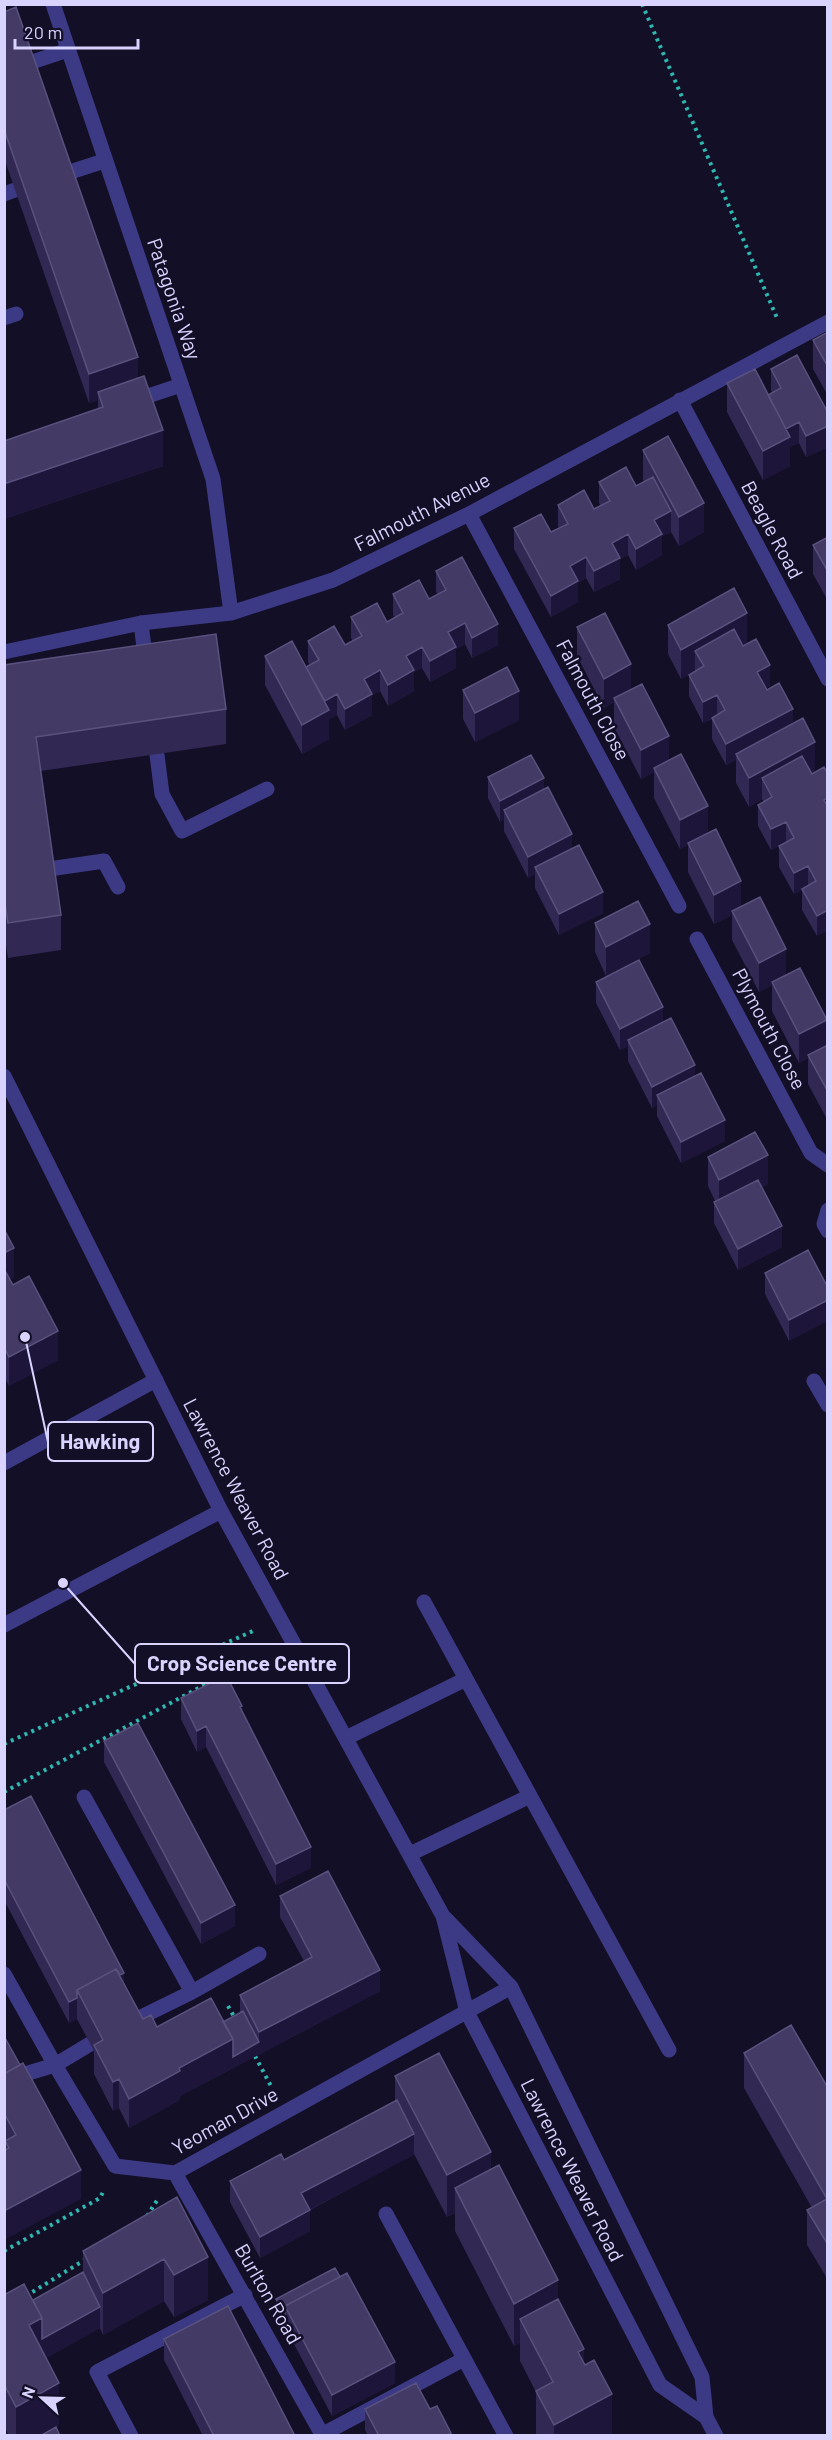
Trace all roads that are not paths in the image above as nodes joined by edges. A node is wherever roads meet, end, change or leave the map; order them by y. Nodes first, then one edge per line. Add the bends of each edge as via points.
1 (53, 4) edge
2 (68, 50) junction
3 (26, 64) edge
4 (104, 161) junction
5 (64, 174) edge
6 (828, 322) edge
7 (181, 385) junction
8 (680, 400) junction
9 (115, 407) edge
10 (469, 514) junction
11 (231, 613) junction
12 (141, 623) junction
13 (4, 652) edge
14 (148, 679) edge
15 (828, 680) edge
16 (157, 755) dead end
17 (267, 789) dead end
18 (49, 869) edge
19 (118, 887) dead end
20 (679, 906) dead end
21 (697, 939) dead end
22 (6, 1081) edge
23 (828, 1165) edge
24 (828, 1210) edge
25 (828, 1231) edge
26 (156, 1380) junction
27 (814, 1381) dead end
28 (828, 1405) edge
29 (4, 1463) edge
30 (221, 1511) junction
31 (424, 1602) dead end
32 (4, 1625) edge
33 (466, 1679) junction
34 (346, 1738) junction
35 (530, 1796) junction
36 (84, 1797) dead end
37 (410, 1854) junction
38 (443, 1916) junction
39 (259, 1954) dead end
40 (4, 1974) edge
41 (511, 1987) junction
42 (192, 1992) junction
43 (467, 2012) junction
44 (129, 2023) edge
45 (90, 2044) edge
46 (669, 2050) dead end
47 (55, 2065) junction
48 (15, 2077) edge
49 (175, 2173) junction
50 (386, 2214) dead end
51 (246, 2295) junction
52 (464, 2359) junction
53 (706, 2417) junction
54 (323, 2435) edge
55 (131, 2436) edge
56 (506, 2436) edge
57 (716, 2436) edge

1 - 2 street, Patagonia Way
2 - 3 street
2 - 4 street, Patagonia Way
4 - 5 street
4 - 7 street, Patagonia Way
6 - 8 street, Falmouth Avenue
7 - 9 street
7 - 11 street, Patagonia Way via 213,479
8 - 10 street, Falmouth Avenue
8 - 15 street, Beagle Road
10 - 11 street, Falmouth Avenue via 333,580
10 - 20 street, Falmouth Close
11 - 12 street, Falmouth Avenue
12 - 13 street, Falmouth Avenue
12 - 14 street
16 - 17 street via 162,794 182,831
18 - 19 street via 104,861
21 - 23 street, Plymouth Close via 812,1153
22 - 26 street, Lawrence Weaver Road
24 - 25 street via 824,1224
26 - 29 street
26 - 30 street, Lawrence Weaver Road
27 - 28 street
30 - 32 street
30 - 34 street, Lawrence Weaver Road
31 - 33 street
33 - 34 street
33 - 35 street
34 - 37 street, Lawrence Weaver Road
35 - 37 street
35 - 46 street
36 - 42 street
37 - 38 street, Lawrence Weaver Road
38 - 41 street, Lawrence Weaver Road
38 - 43 street, Lawrence Weaver Road
39 - 42 street
40 - 47 street
41 - 43 street, Yeoman Drive
41 - 53 street, Lawrence Weaver Road via 702,2377
42 - 44 street
43 - 49 street, Yeoman Drive
43 - 53 street, Lawrence Weaver Road via 660,2385
45 - 47 street
47 - 48 street
47 - 49 street, Yeoman Drive via 115,2166
49 - 51 street, Burlton Road
50 - 52 street
51 - 54 street, Burlton Road
51 - 55 street via 97,2372
52 - 54 street
52 - 56 street
53 - 57 street, Lawrence Weaver Road

